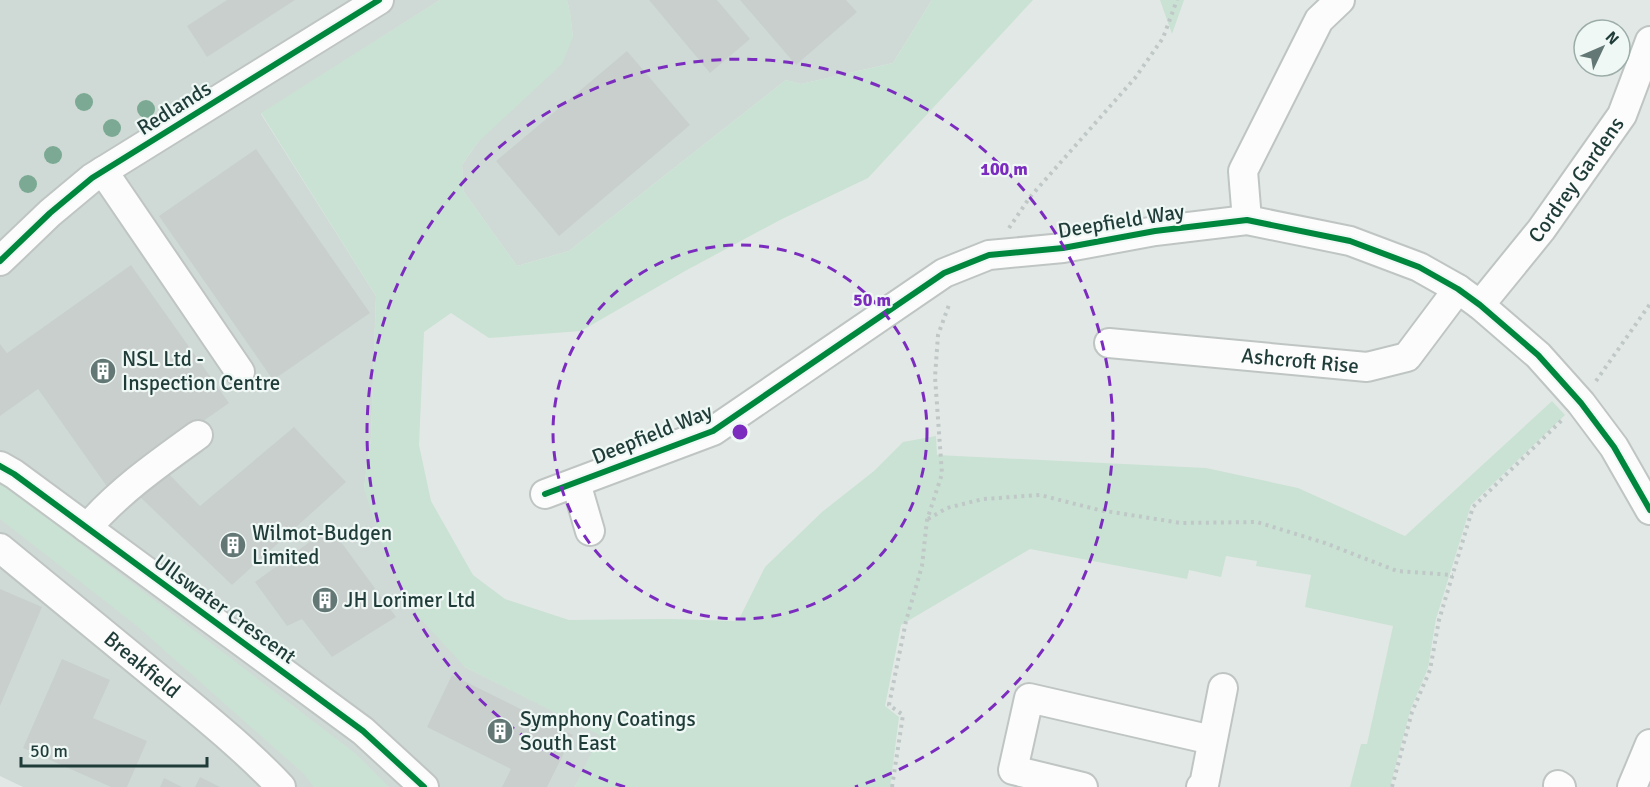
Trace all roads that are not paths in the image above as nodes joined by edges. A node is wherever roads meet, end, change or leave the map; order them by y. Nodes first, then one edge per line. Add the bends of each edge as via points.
1 (379, 0) edge
2 (1340, 0) edge
3 (1649, 42) edge
4 (103, 171) junction
5 (1247, 220) junction
6 (0, 261) edge
7 (1469, 297) junction
8 (1109, 343) dead end
9 (240, 372) dead end
10 (198, 435) dead end
11 (0, 466) edge
12 (576, 483) junction
13 (545, 494) dead end
14 (1650, 510) edge
15 (87, 528) junction
16 (591, 531) dead end
17 (0, 548) edge
18 (1223, 688) dead end
19 (1212, 740) junction
20 (1650, 744) edge
21 (282, 787) edge
22 (424, 787) edge
23 (1083, 787) edge
24 (1202, 787) edge
25 (1632, 787) edge

1 - 4 street, Redlands
2 - 5 street via 1319,20 1243,171
3 - 7 street, Cordrey Gardens via 1622,115 1541,230
4 - 6 street, Redlands via 50,213
4 - 9 street
5 - 7 street, Deepfield Way via 1350,241 1419,267
5 - 12 street, Deepfield Way via 1063,248 989,255 944,273 713,431
7 - 8 street, Ashcroft Rise via 1407,357 1367,368
7 - 14 street, Deepfield Way via 1538,355 1581,403 1614,447
10 - 15 street via 119,494
11 - 15 street, Ullswater Crescent
12 - 13 street, Deepfield Way
12 - 16 street
15 - 22 street, Ullswater Crescent via 363,731
17 - 21 street, Breakfield via 214,724
18 - 19 street
19 - 23 street via 1029,698 1013,770
19 - 24 street
20 - 25 street

